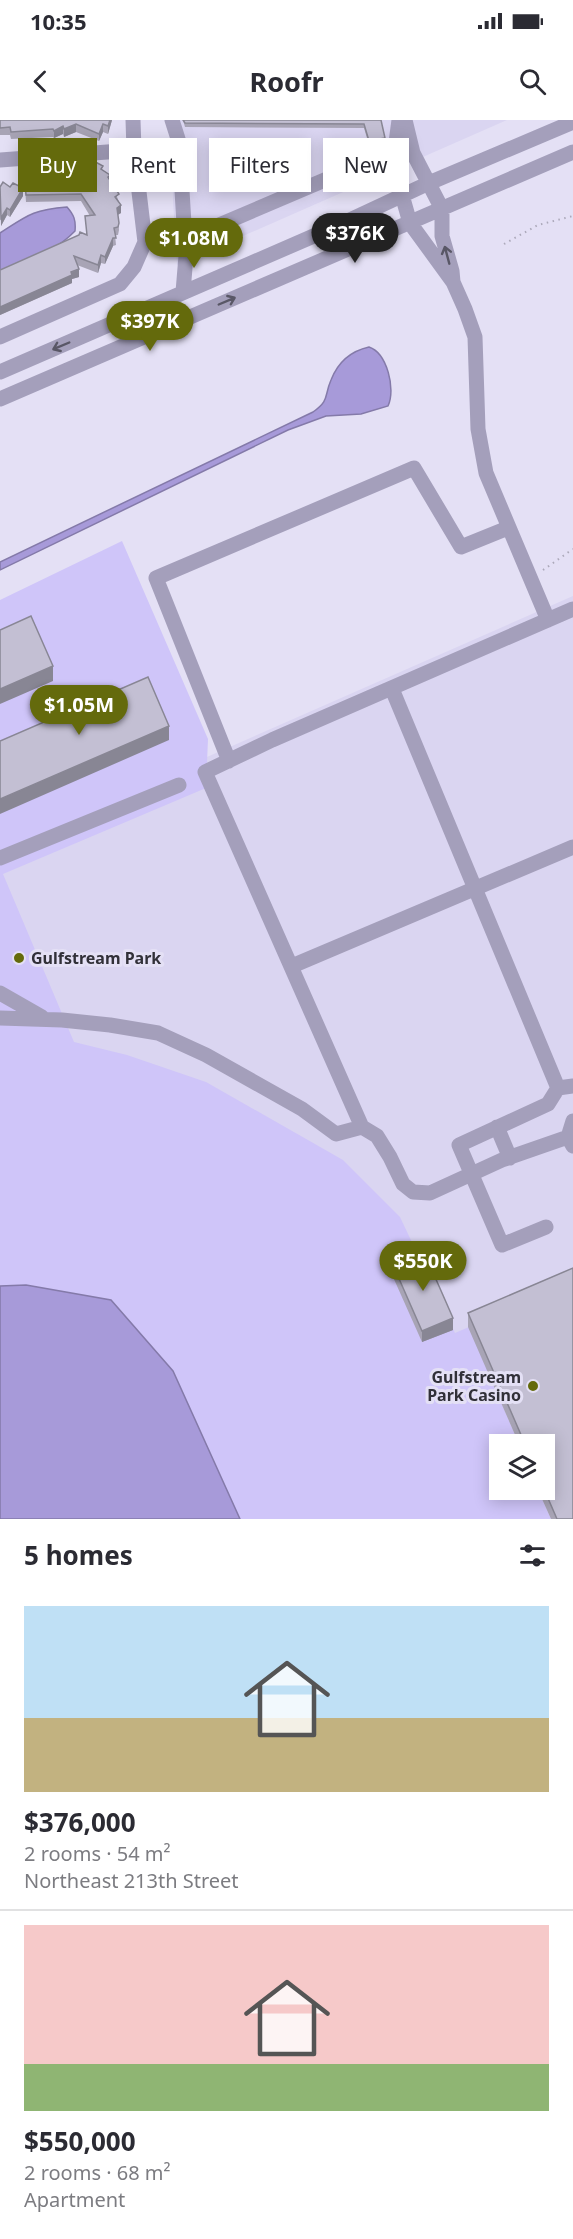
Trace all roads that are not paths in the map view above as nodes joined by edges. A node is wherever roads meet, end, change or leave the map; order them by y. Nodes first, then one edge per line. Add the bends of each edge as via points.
1 (133, 120) edge
2 (172, 120) edge
3 (399, 120) edge
4 (405, 120) edge
5 (573, 122) edge
6 (134, 138) edge
7 (397, 138) edge
8 (109, 152) edge
9 (573, 152) edge
10 (0, 160) edge
11 (323, 181) edge
12 (429, 183) junction
13 (139, 192) edge
14 (402, 192) edge
15 (402, 195) junction
16 (442, 209) junction
17 (410, 223) junction
18 (184, 240) junction
19 (186, 256) junction
20 (208, 281) junction
21 (453, 282) junction
22 (183, 292) junction
23 (0, 337) edge
24 (0, 372) edge
25 (0, 399) edge
26 (508, 528) junction
27 (573, 609) edge
28 (549, 620) junction
29 (392, 689) junction
30 (229, 761) junction
31 (179, 785) dead end
32 (573, 847) edge
33 (0, 858) edge
34 (476, 890) junction
35 (292, 966) junction
36 (0, 993) edge
37 (0, 1018) edge
38 (45, 1018) junction
39 (566, 1087) edge
40 (573, 1121) edge
41 (362, 1127) junction
42 (497, 1127) junction
43 (571, 1141) edge
44 (510, 1158) junction
45 (471, 1174) junction
46 (546, 1227) dead end

1 - 6 street
2 - 18 street via 179,142
3 - 7 street
4 - 12 street via 413,153
5 - 12 street
8 - 10 street
9 - 16 street
11 - 18 street
12 - 15 street
12 - 16 street
13 - 23 street via 145,242 134,267 120,284
14 - 15 street
15 - 17 street
15 - 20 street
16 - 17 street
21 -> 16 street via 442,236
17 - 21 street
25 -> 17 street
18 - 19 street
19 - 20 street
19 - 22 street
20 - 22 street
21 - 26 street via 475,337 478,429 486,473
22 -> 24 street
26 - 28 street
26 - 30 street via 460,547 414,468 156,578
27 - 28 street
28 - 29 street
29 - 30 street
29 - 34 street
30 - 35 street via 206,772
31 - 33 street
32 - 34 street
34 - 35 street
34 - 39 street
35 - 41 street
36 - 38 street
37 - 38 street
38 - 41 street via 158,1033 302,1109 336,1134
39 - 42 street via 548,1104
40 - 43 street
41 - 45 street via 377,1136 403,1184 413,1192 430,1193
42 - 44 street
42 - 45 street via 459,1145
43 - 44 street
44 - 45 street
45 - 46 street via 502,1245

